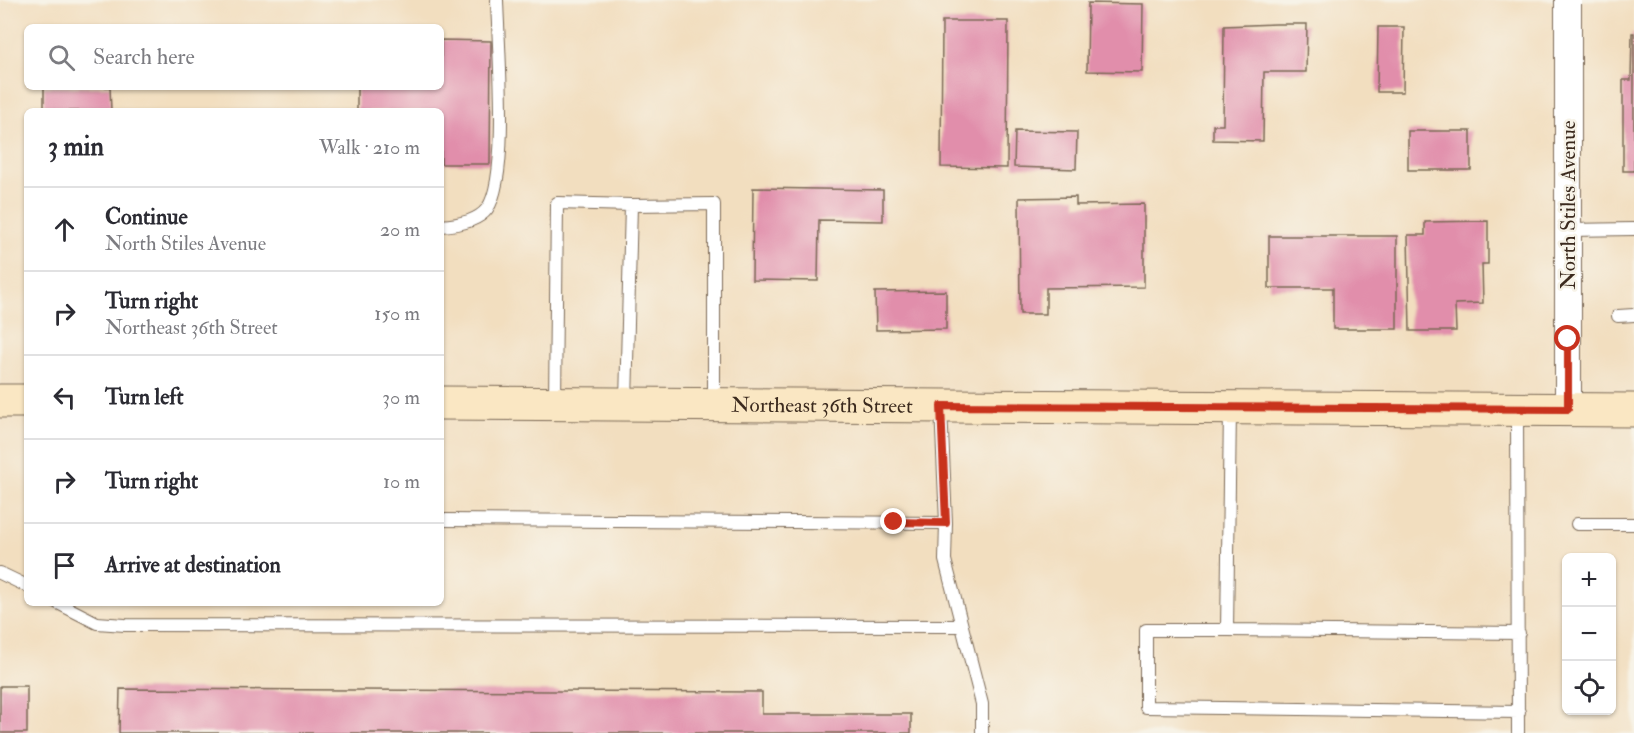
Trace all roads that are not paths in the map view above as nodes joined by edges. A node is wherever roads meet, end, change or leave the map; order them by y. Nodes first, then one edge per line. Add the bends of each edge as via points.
1 (497, 0) edge
2 (1568, 0) edge
3 (631, 205) junction
4 (444, 225) edge
5 (1634, 229) edge
6 (1568, 230) junction
7 (1634, 315) edge
8 (1618, 316) dead end
9 (0, 401) edge
10 (24, 401) edge
11 (444, 403) edge
12 (555, 404) junction
13 (626, 404) junction
14 (714, 405) junction
15 (941, 406) junction
16 (1230, 408) junction
17 (1517, 409) junction
18 (1568, 409) junction
19 (1634, 410) edge
20 (444, 520) edge
21 (946, 523) junction
22 (1577, 524) dead end
23 (1634, 524) edge
24 (0, 573) edge
25 (24, 585) edge
26 (64, 606) edge
27 (962, 626) junction
28 (1227, 630) junction
29 (1520, 633) junction
30 (1519, 712) junction
31 (982, 733) edge
32 (1518, 733) edge

1 - 4 lane via 497,184 486,211 472,220
2 - 6 street, North Stiles Avenue
3 - 12 lane via 557,203
3 - 13 lane
3 - 14 lane via 714,204
5 - 6 lane
6 - 18 street, North Stiles Avenue
7 - 8 lane
9 - 10 main road
11 - 12 main road, Northeast 36th Street
12 - 13 main road, Northeast 36th Street
13 - 14 main road, Northeast 36th Street
14 - 15 main road, Northeast 36th Street
15 - 16 main road, Northeast 36th Street
15 - 21 lane
16 - 17 main road, Northeast 36th Street
16 - 28 lane
17 - 18 main road, Northeast 36th Street
17 - 29 lane
18 - 19 main road, Northeast 36th Street
20 - 21 lane
21 - 27 lane via 945,560
22 - 23 lane
24 - 25 lane
26 - 27 lane via 98,623 125,624
27 - 31 lane via 982,704
28 - 29 lane
28 - 30 lane via 1146,630 1146,707
29 - 30 lane
30 - 32 lane

